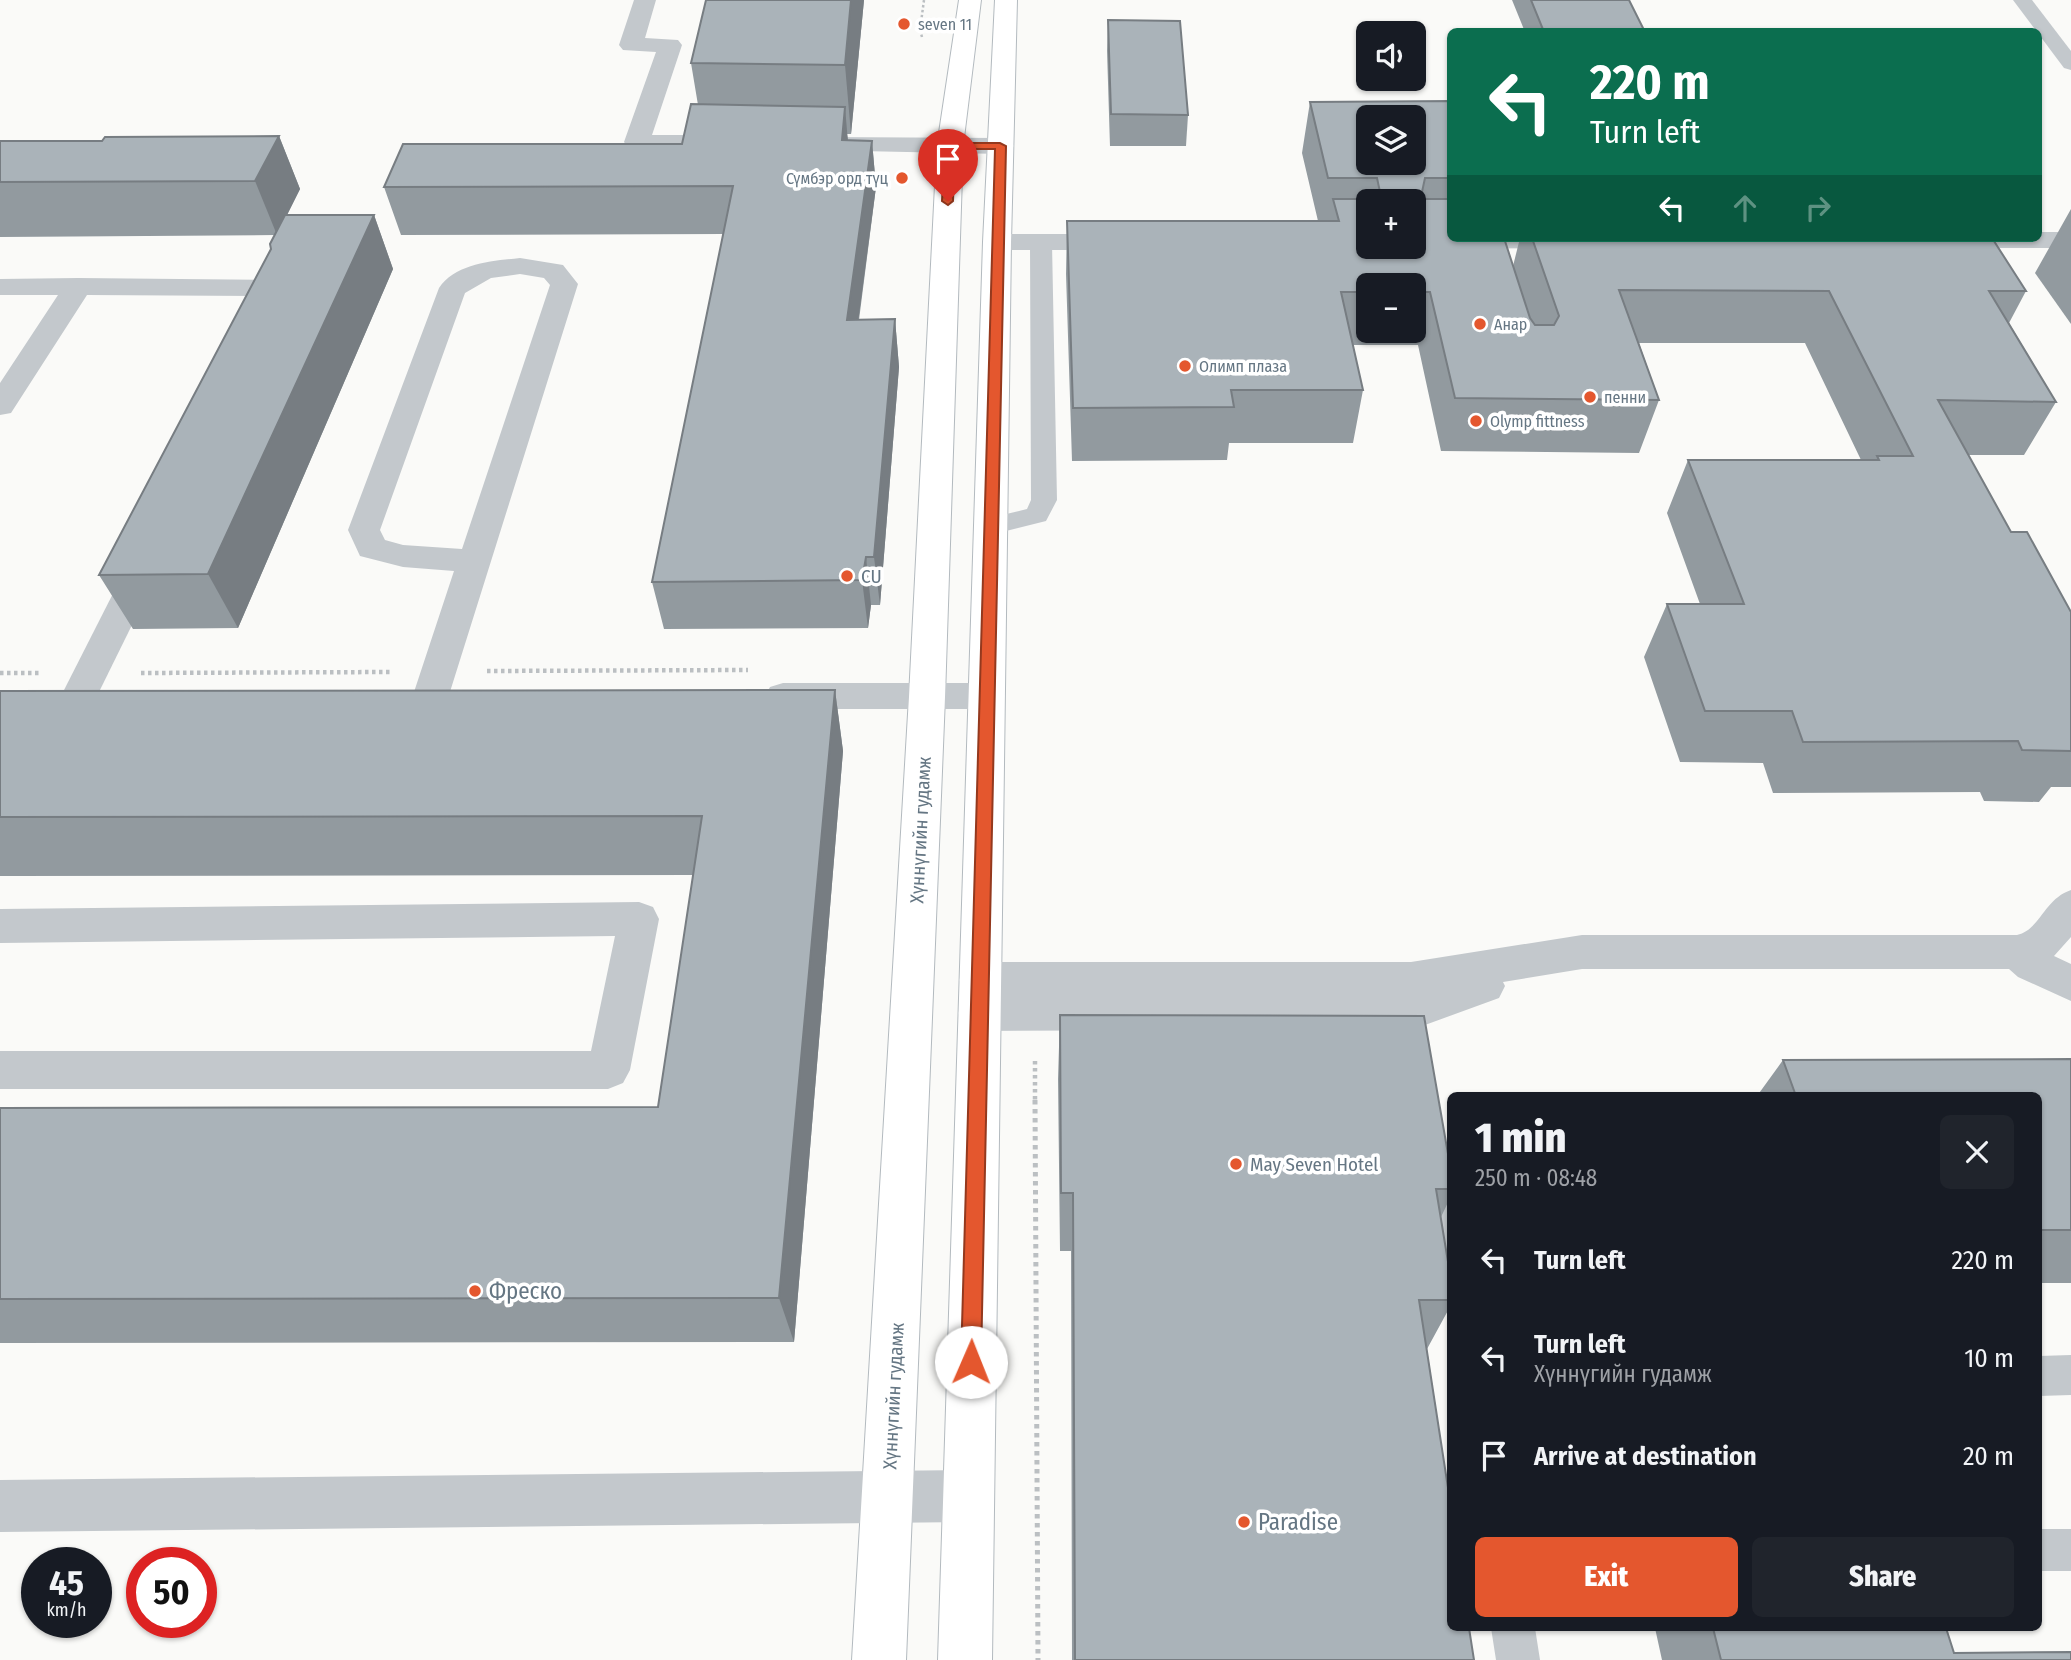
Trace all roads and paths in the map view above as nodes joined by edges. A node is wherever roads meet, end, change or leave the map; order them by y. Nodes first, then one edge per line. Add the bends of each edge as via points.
1 (645, 0) edge
2 (970, 0) edge
3 (1006, 0) edge
4 (2022, 0) edge
5 (2071, 64) edge
6 (762, 144) edge
7 (804, 144) edge
8 (950, 146) junction
9 (1000, 146) junction
10 (2042, 240) edge
11 (2071, 240) edge
12 (1426, 241) edge
13 (1447, 241) edge
14 (997, 242) junction
15 (1147, 242) edge
16 (1488, 242) edge
17 (1041, 243) junction
18 (1495, 266) edge
19 (78, 286) junction
20 (0, 287) edge
21 (259, 339) edge
22 (0, 406) edge
23 (990, 526) junction
24 (159, 537) edge
25 (474, 561) junction
26 (0, 673) edge
27 (752, 683) joint
28 (74, 687) junction
29 (433, 689) junction
30 (120, 694) edge
31 (987, 696) junction
32 (927, 697) junction
33 (2071, 906) edge
34 (0, 926) edge
35 (1582, 952) junction
36 (2017, 952) junction
37 (2071, 983) edge
38 (980, 997) junction
39 (0, 1070) edge
40 (1433, 1132) edge
41 (1447, 1217) edge
42 (2042, 1376) edge
43 (2071, 1376) edge
44 (888, 1496) junction
45 (968, 1496) junction
46 (0, 1506) edge
47 (2042, 1550) edge
48 (2071, 1550) edge
49 (1513, 1631) edge
50 (879, 1660) edge
51 (965, 1660) edge
52 (1518, 1660) edge

1 - 6 street via 631,44 670,45 636,142
2 - 8 main road, Хүннүгийн гудамж
3 - 9 main road
4 - 5 lane
7 - 8 street
8 - 9 street
8 - 32 main road, Хүннүгийн гудамж
9 - 14 main road
10 - 11 street
12 - 13 street
14 - 17 street
14 - 23 main road
15 - 17 street
16 - 18 lane
17 - 23 lane via 1044,500 1037,515
19 - 20 street
19 - 21 street via 271,288 278,302
19 - 22 street
23 - 31 main road
24 - 28 street
25 - 25 street via 564,285 553,271 520,266 484,270 453,288 364,530 372,548 403,556
25 - 29 street
26 - 28 path
27 - 29 path
27 - 32 street
28 - 29 path
28 - 30 street
31 - 32 street
31 - 38 main road
32 - 44 main road, Хүннүгийн гудамж
33 - 36 street via 2046,939 2035,948
34 - 39 street via 639,919 608,1070
35 - 36 street
35 - 38 street via 1411,980
35 - 38 street via 1416,1024
36 - 37 street
38 - 45 main road
40 - 41 lane
42 - 43 lane
44 - 45 street
44 - 46 street
44 - 50 main road, Хүннүгийн гудамж
45 - 51 main road
47 - 48 lane
49 - 52 lane

